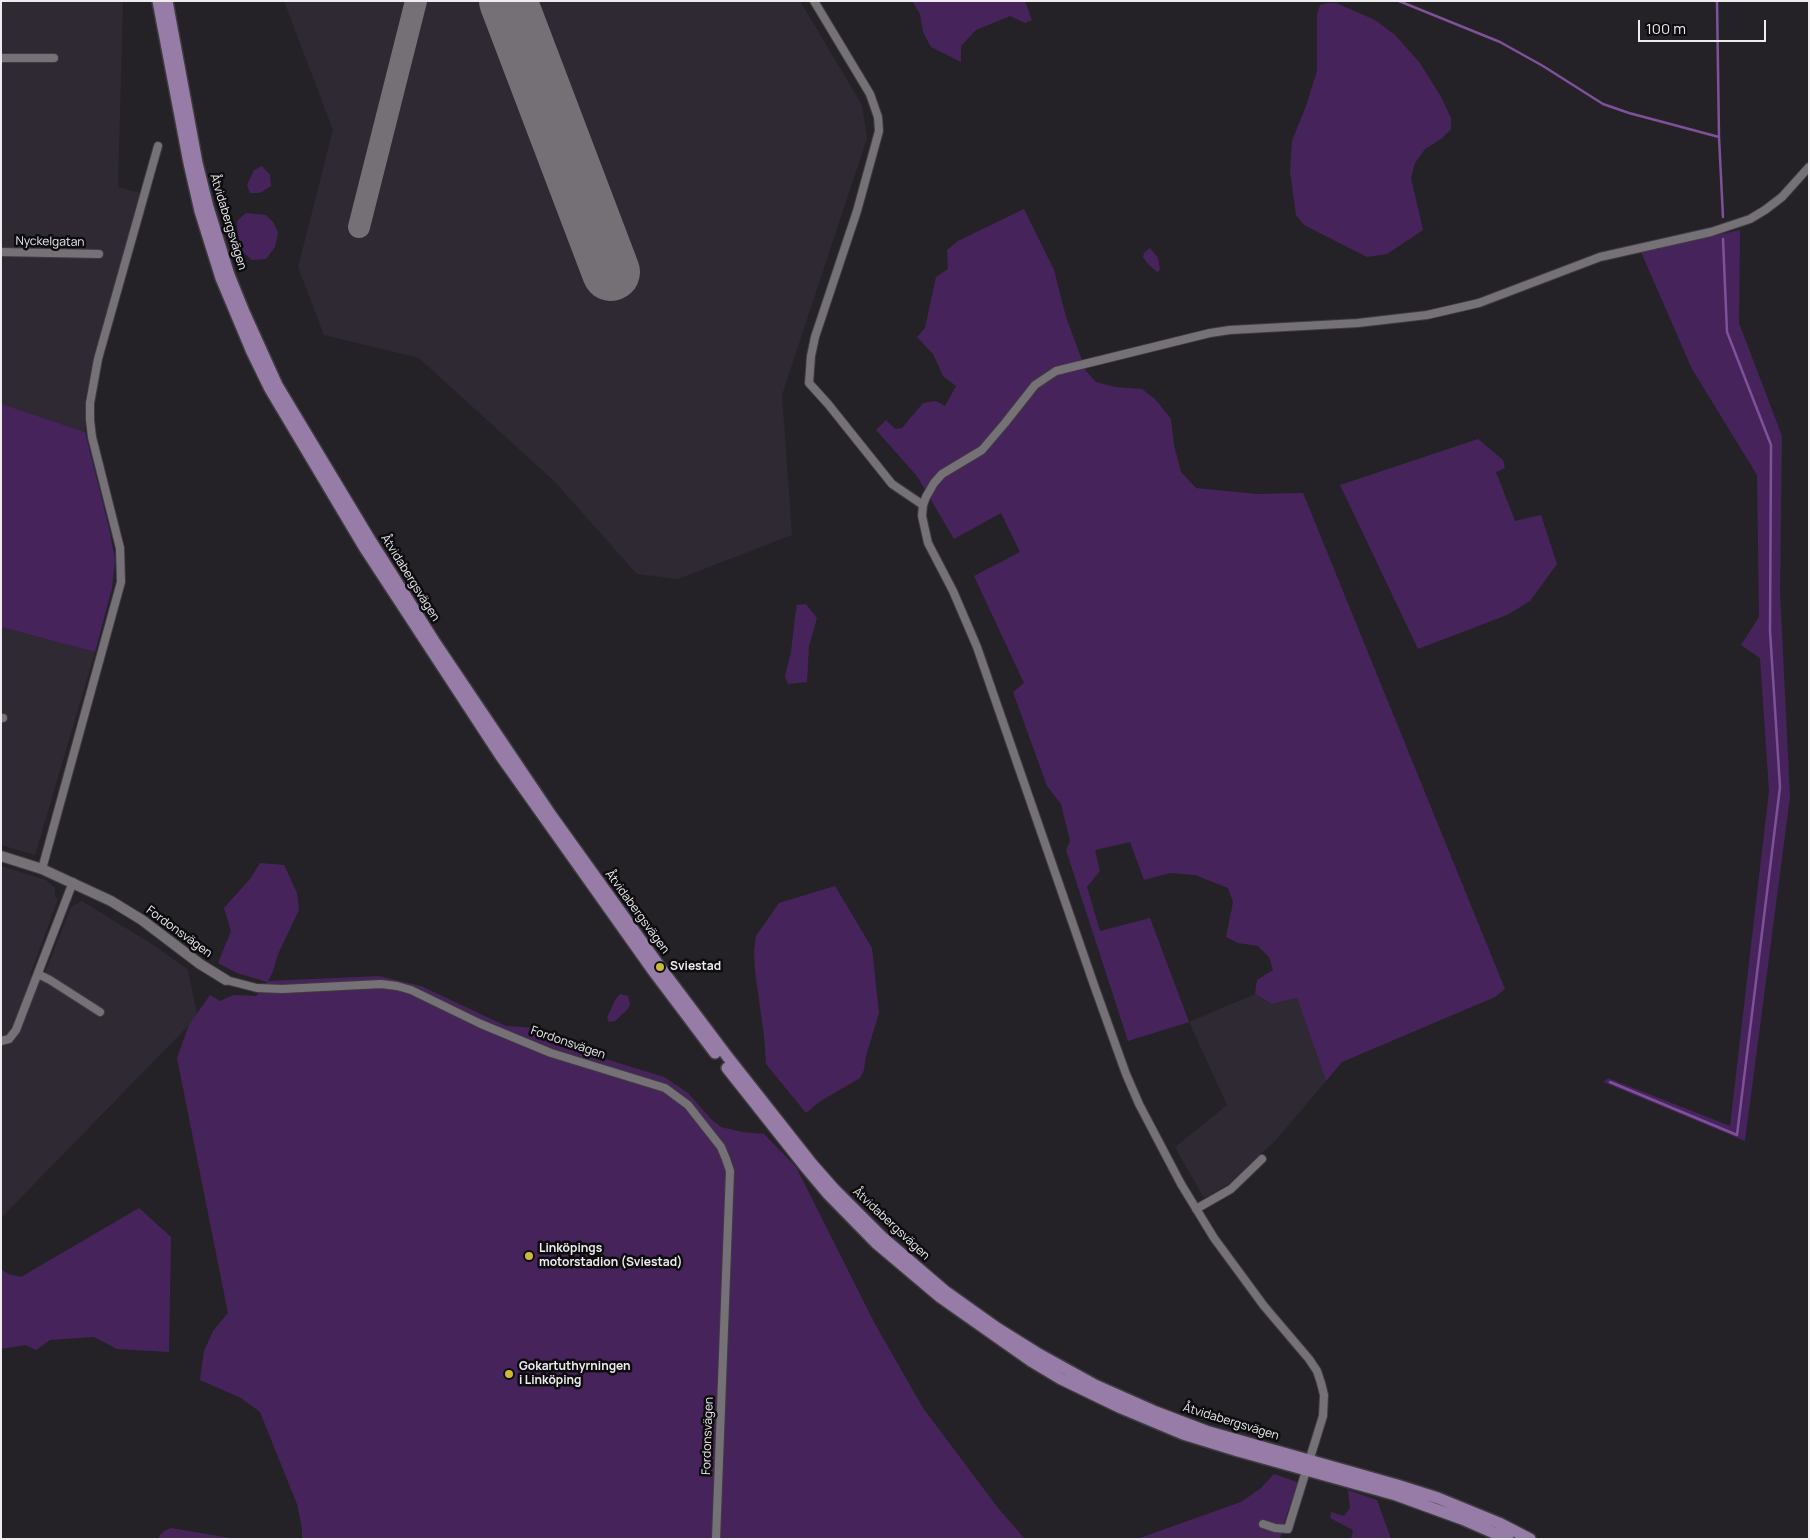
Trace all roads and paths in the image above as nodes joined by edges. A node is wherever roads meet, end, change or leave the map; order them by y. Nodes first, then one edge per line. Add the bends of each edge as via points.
1 (158, 1) edge
2 (166, 1) edge
3 (814, 1) edge
4 (1, 58) edge
5 (54, 58) dead end
6 (158, 146) dead end
7 (1809, 167) edge
8 (1, 252) edge
9 (99, 254) dead end
10 (923, 505) junction
11 (1, 856) edge
12 (42, 869) junction
13 (73, 882) junction
14 (38, 974) junction
15 (226, 980) joint
16 (100, 1012) dead end
17 (1, 1041) edge
18 (1262, 1158) dead end
19 (1196, 1209) junction
20 (1307, 1465) junction
21 (1263, 1524) dead end
22 (716, 1539) edge
23 (1508, 1539) edge
24 (1530, 1539) edge

1 - 20 main road, Åtvidabergsvägen via 200,210 221,278 270,389 364,547 500,755 654,972 766,1118 828,1194 876,1243 946,1302 1031,1361 1151,1422 1203,1441
2 - 20 main road, Åtvidabergsvägen via 208,208 229,275 277,385 372,543 477,706 578,853 727,1056 812,1164 860,1216 913,1265 990,1324 1066,1370 1156,1412
3 - 10 street via 870,94 879,130 815,337 809,383 888,480
4 - 5 street
6 - 12 street via 98,359 90,403 92,437 120,548 121,582
7 - 10 street via 1782,197 1750,219 1711,232 1600,258 1479,303 1427,315 1358,323 1230,330 1056,371 1035,385 982,450 942,474
8 - 9 street, Nyckelgatan
10 - 19 street via 928,542 977,647 1126,1074 1152,1131
11 - 12 street, Fordonsvägen
12 - 13 street, Fordonsvägen
13 - 14 street
13 - 15 street, Fordonsvägen via 142,920
14 - 16 street
14 - 17 street via 16,1030
15 - 22 street, Fordonsvägen via 257,988 282,989 397,986 550,1053 665,1088 688,1105 721,1147 730,1171
18 - 19 street via 1230,1189
19 - 20 street via 1240,1274 1316,1371 1323,1389 1323,1416
20 - 21 street via 1288,1529
20 - 23 main road, Åtvidabergsvägen via 1436,1508
20 - 24 main road, Åtvidabergsvägen via 1397,1485 1438,1498

